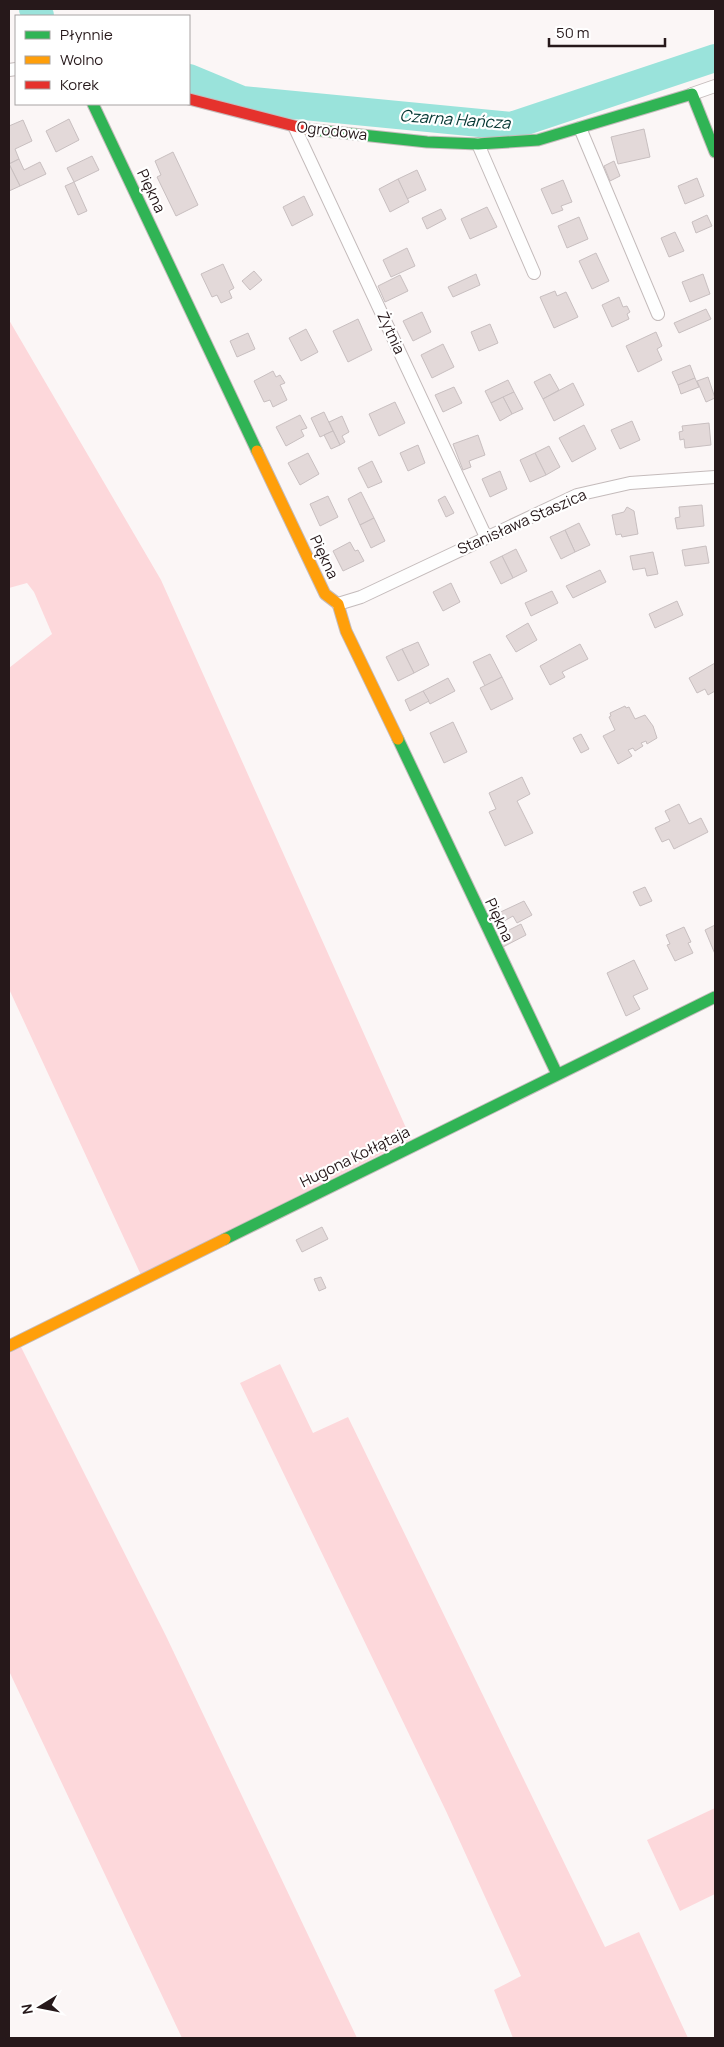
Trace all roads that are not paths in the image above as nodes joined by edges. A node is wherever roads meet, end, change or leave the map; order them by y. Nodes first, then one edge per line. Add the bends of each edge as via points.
1 (715, 86) edge
2 (692, 94) junction
3 (190, 99) edge
4 (93, 105) edge
5 (295, 128) junction
6 (580, 128) junction
7 (478, 144) junction
8 (715, 152) edge
9 (534, 273) dead end
10 (658, 314) dead end
11 (715, 477) edge
12 (486, 537) junction
13 (338, 604) junction
14 (715, 997) edge
15 (558, 1074) junction
16 (9, 1346) edge

1 - 2 street
2 - 6 street, Ogrodowa
2 - 8 street
3 - 5 street, Ogrodowa
4 - 13 street, Piękna via 325,594
5 - 7 street, Ogrodowa
5 - 12 street, Żytnia
6 - 7 street, Ogrodowa via 538,140
6 - 10 street
7 - 9 street
11 - 12 street, Stanisława Staszica via 599,488 576,495
12 - 13 street, Stanisława Staszica via 361,598
13 - 15 street, Piękna via 346,631
14 - 15 street, Hugona Kołłątaja
15 - 16 street, Hugona Kołłątaja

